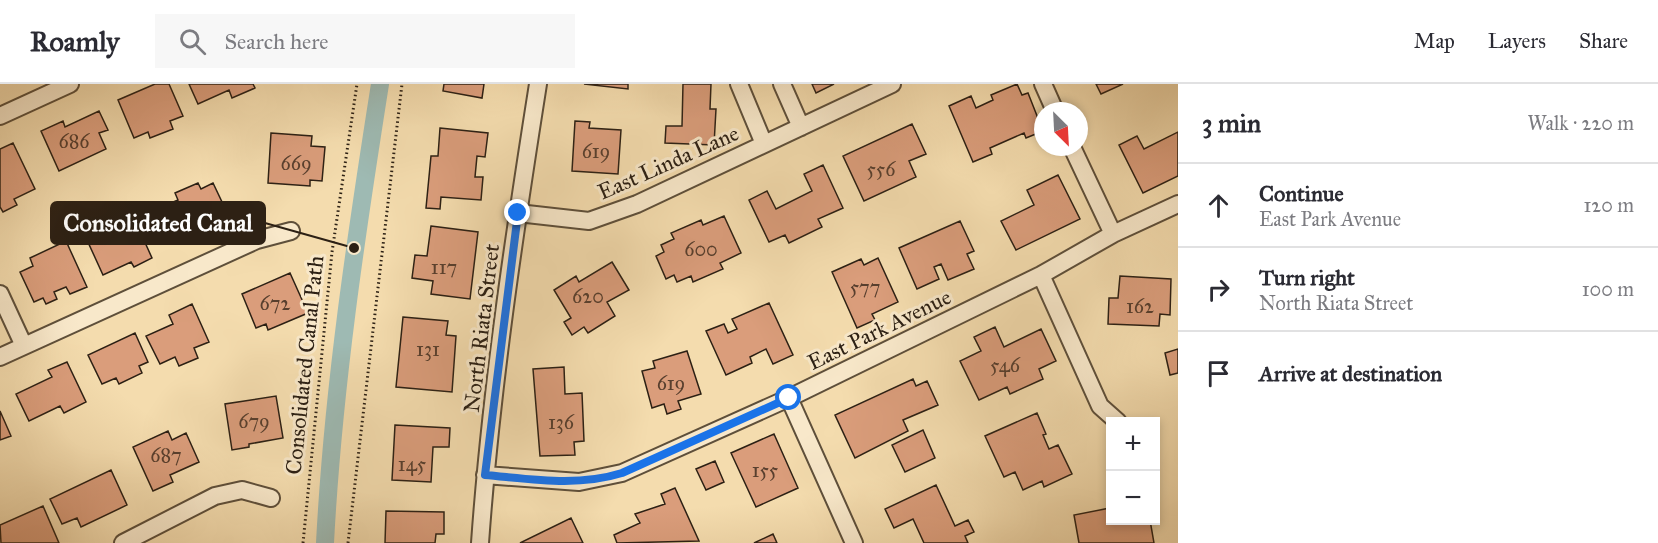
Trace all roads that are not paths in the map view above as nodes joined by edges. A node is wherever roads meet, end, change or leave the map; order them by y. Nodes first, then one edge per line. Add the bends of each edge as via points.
1 (70, 84) edge
2 (538, 84) edge
3 (739, 84) edge
4 (782, 84) edge
5 (892, 84) edge
6 (1043, 84) edge
7 (1051, 102) edge
8 (0, 116) edge
9 (801, 127) junction
10 (764, 144) junction
11 (1076, 156) edge
12 (1178, 204) edge
13 (518, 213) junction
14 (291, 231) dead end
15 (1113, 234) junction
16 (1041, 275) junction
17 (0, 294) edge
18 (24, 346) junction
19 (0, 357) edge
20 (789, 398) junction
21 (1112, 417) edge
22 (485, 475) junction
23 (271, 498) dead end
24 (123, 543) edge
25 (480, 543) edge
26 (854, 543) edge

1 - 8 street
2 - 13 street, North Riata Street
3 - 10 street, East Linda Lane
4 - 9 street
5 - 9 street, East Linda Lane
6 - 7 street
9 - 10 street, East Linda Lane
10 - 13 street, East Linda Lane via 637,204 589,221
11 - 15 street
12 - 15 street, East Park Avenue
13 - 22 street, North Riata Street
14 - 18 street via 257,240
15 - 16 street, East Park Avenue
16 - 20 street, East Park Avenue
16 - 21 street via 1100,406
17 - 18 street
18 - 19 street
20 - 22 street, East Park Avenue via 601,479 579,482
20 - 26 street
22 - 25 street, North Riata Street
23 - 24 street via 242,490 215,496

